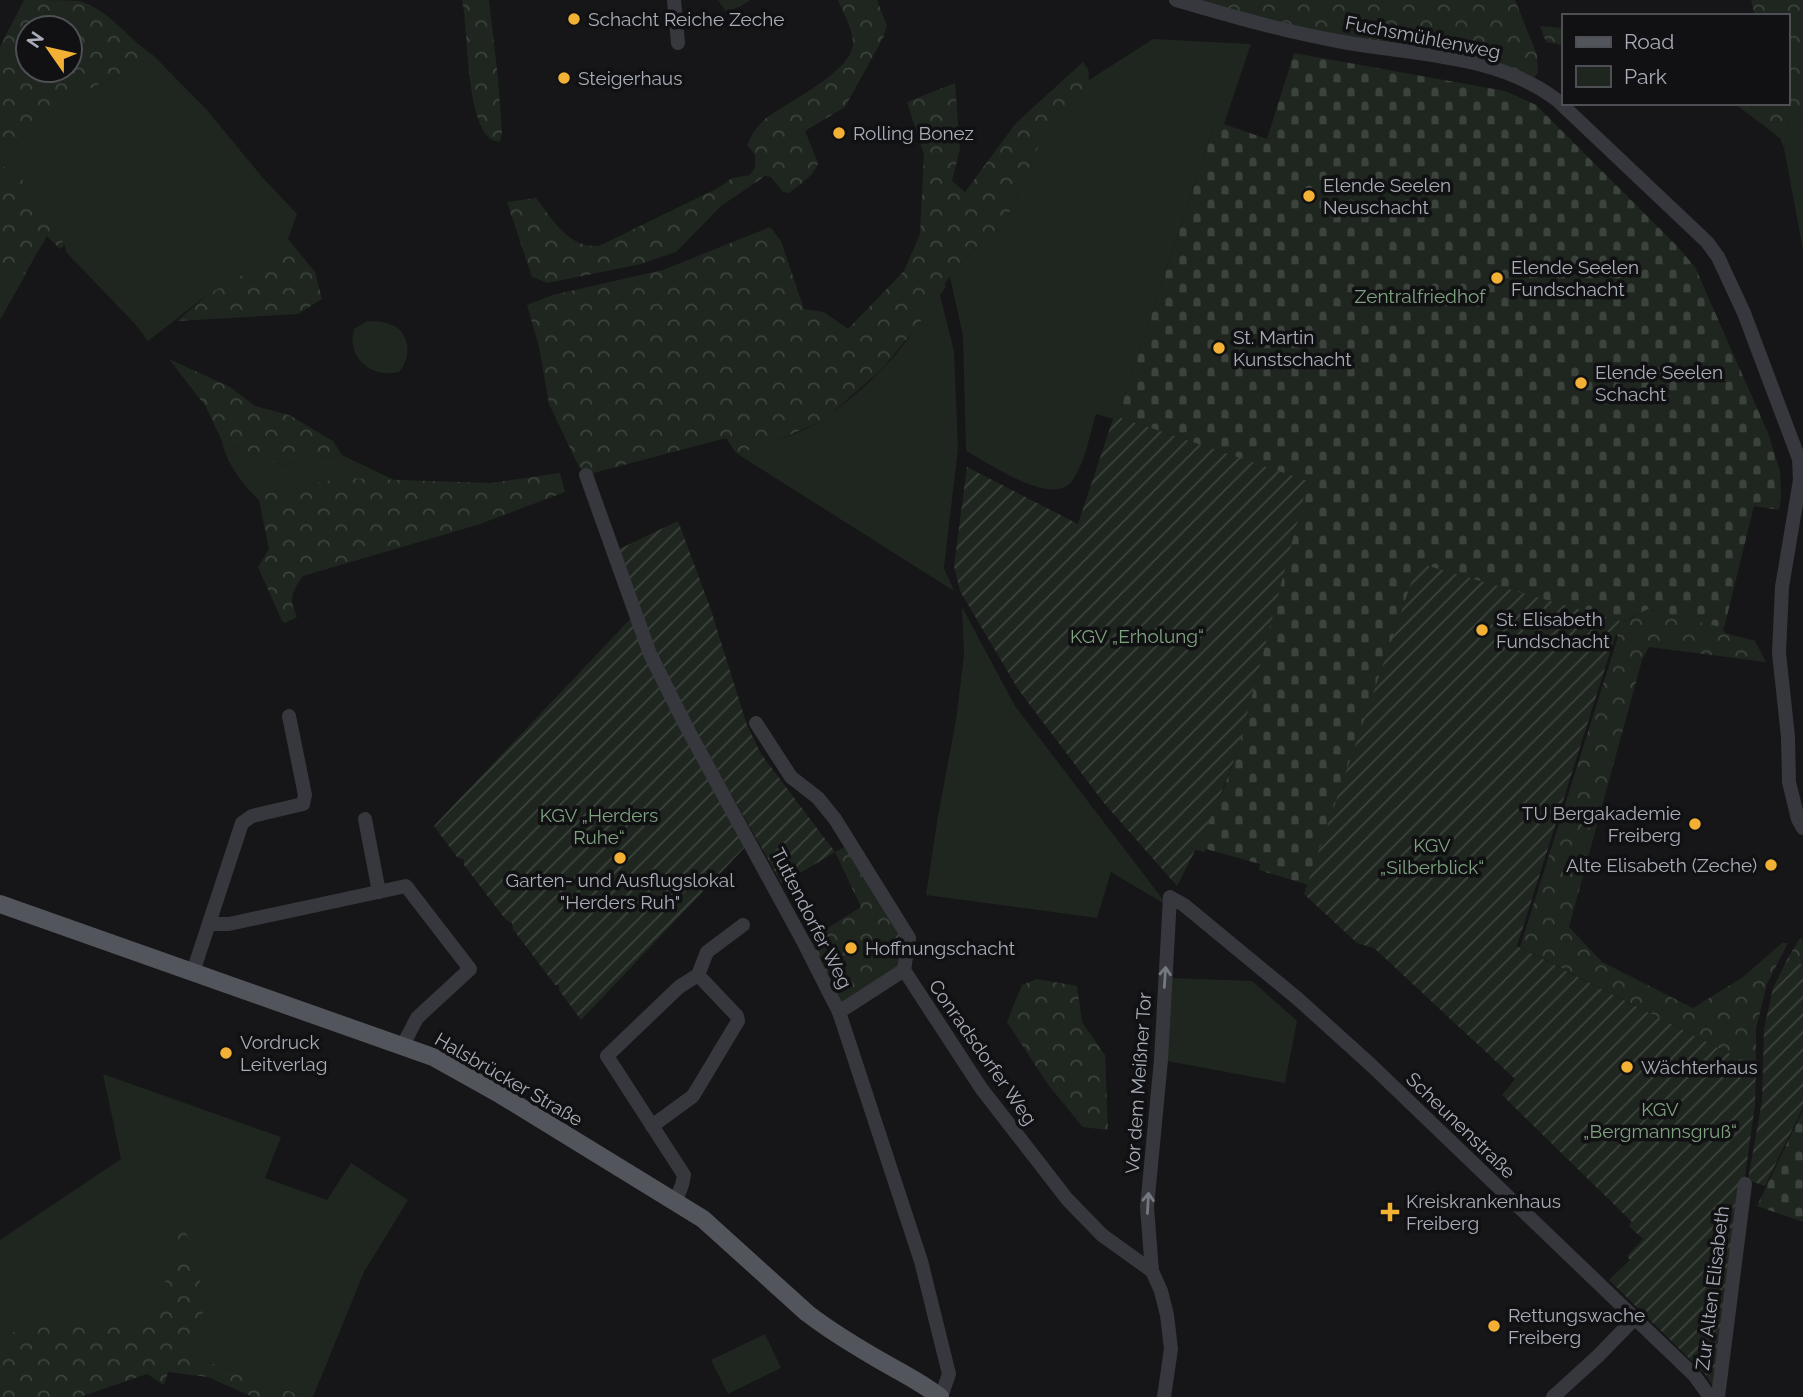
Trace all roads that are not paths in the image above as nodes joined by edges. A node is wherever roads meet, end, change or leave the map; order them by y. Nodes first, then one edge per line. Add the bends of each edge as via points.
1 (674, 0) edge
2 (1176, 0) edge
3 (678, 43) dead end
4 (1562, 105) edge
5 (1562, 105) edge
6 (586, 475) dead end
7 (289, 716) dead end
8 (756, 723) dead end
9 (365, 819) dead end
10 (1803, 828) edge
11 (379, 892) junction
12 (1170, 897) joint
13 (0, 904) edge
14 (210, 924) junction
15 (743, 925) dead end
16 (904, 970) junction
17 (193, 972) junction
18 (698, 975) junction
19 (839, 1012) junction
20 (403, 1045) junction
21 (652, 1126) junction
22 (1745, 1184) dead end
23 (675, 1202) junction
24 (1152, 1271) junction
25 (1634, 1318) junction
26 (941, 1397) edge
27 (1164, 1397) edge
28 (1553, 1397) edge
29 (1710, 1397) edge
30 (1718, 1397) edge

1 - 3 street
2 - 5 street, Fuchsmühlenweg via 1342,42 1467,62 1517,76
4 - 10 street, Fuchsmühlenweg via 1718,257 1799,458 1800,480 1782,587 1779,653 1790,782
6 - 19 street, Tuttendorfer Weg via 650,654
7 - 14 street via 305,794 303,804 252,816 242,823
8 - 16 street, Conradsdorfer Weg via 791,776 835,818 909,938
9 - 11 street
11 - 14 street
11 - 20 street via 406,886 470,969 417,1018
24 -> 12 street, Vor dem Meißner Tor via 1147,1207
12 - 25 street, Scheunenstraße via 1298,999 1371,1065
13 - 17 main road, Halsbrücker Straße
14 - 17 street
15 - 18 street via 707,952
16 - 19 street
16 - 24 street, Conradsdorfer Weg via 981,1088 1066,1199 1102,1235
17 - 20 main road, Halsbrücker Straße
18 - 21 street via 738,1021 693,1096
18 - 21 street via 679,987 607,1056
19 - 26 street, Tuttendorfer Weg via 927,1285 949,1374
20 - 23 main road, Halsbrücker Straße via 501,1095
21 - 23 street via 684,1175
22 - 30 street, Zur Alten Elisabeth
23 - 26 main road, Halsbrücker Straße via 712,1225 825,1327
24 - 27 street via 1167,1315 1171,1349
25 - 28 street
25 - 29 street, Scheunenstraße via 1694,1375

